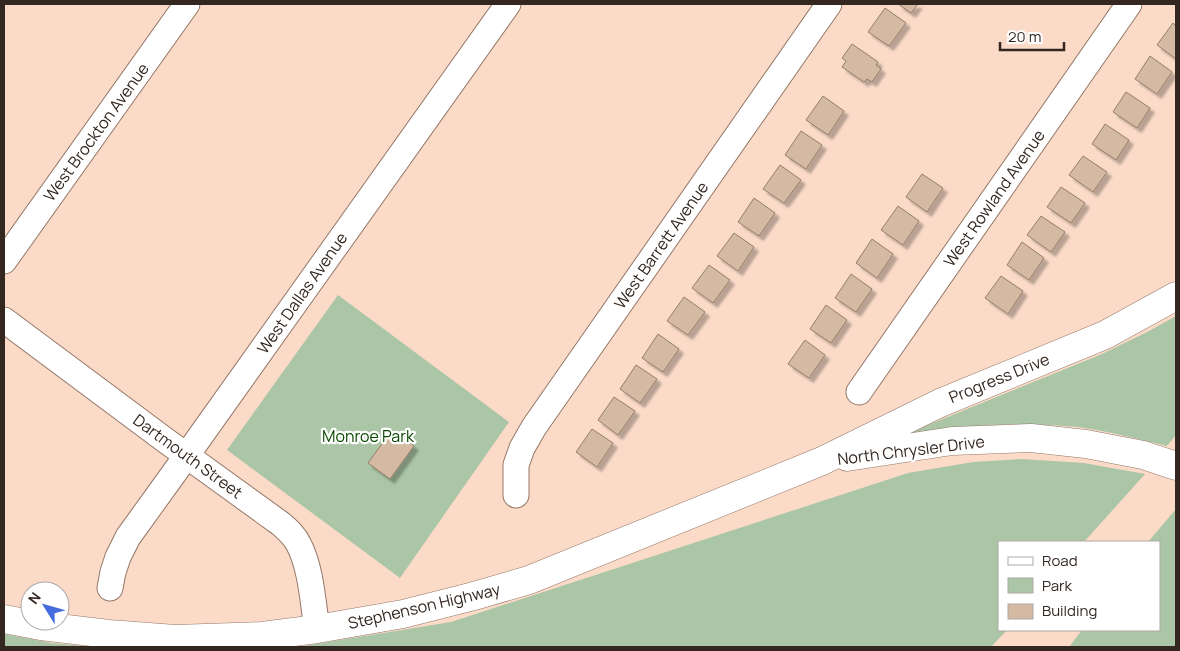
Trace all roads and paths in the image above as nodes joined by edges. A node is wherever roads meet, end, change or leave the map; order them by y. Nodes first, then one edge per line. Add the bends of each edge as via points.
1 (187, 4) edge
2 (508, 4) edge
3 (829, 4) edge
4 (1129, 4) edge
5 (4, 261) edge
6 (1176, 296) edge
7 (4, 320) edge
8 (859, 392) dead end
9 (186, 456) junction
10 (822, 461) junction
11 (1176, 466) edge
12 (516, 495) dead end
13 (110, 588) dead end
14 (4, 619) edge
15 (317, 629) junction

1 - 5 street, West Brockton Avenue
2 - 9 street, West Dallas Avenue
3 - 12 street, West Barrett Avenue via 534,428 516,465
4 - 8 street, West Rowland Avenue
6 - 10 main road, Progress Drive via 1105,335 940,403
7 - 9 street, Dartmouth Street
9 - 13 street, West Dallas Avenue via 128,537
9 - 15 street, Dartmouth Street via 291,533 299,544 306,566
10 - 11 main road, North Chrysler Drive via 952,441 1031,438 1095,446
10 - 15 main road, Stephenson Highway via 529,580 403,614
14 - 15 main road, Stephenson Highway via 109,634 175,639 262,636

